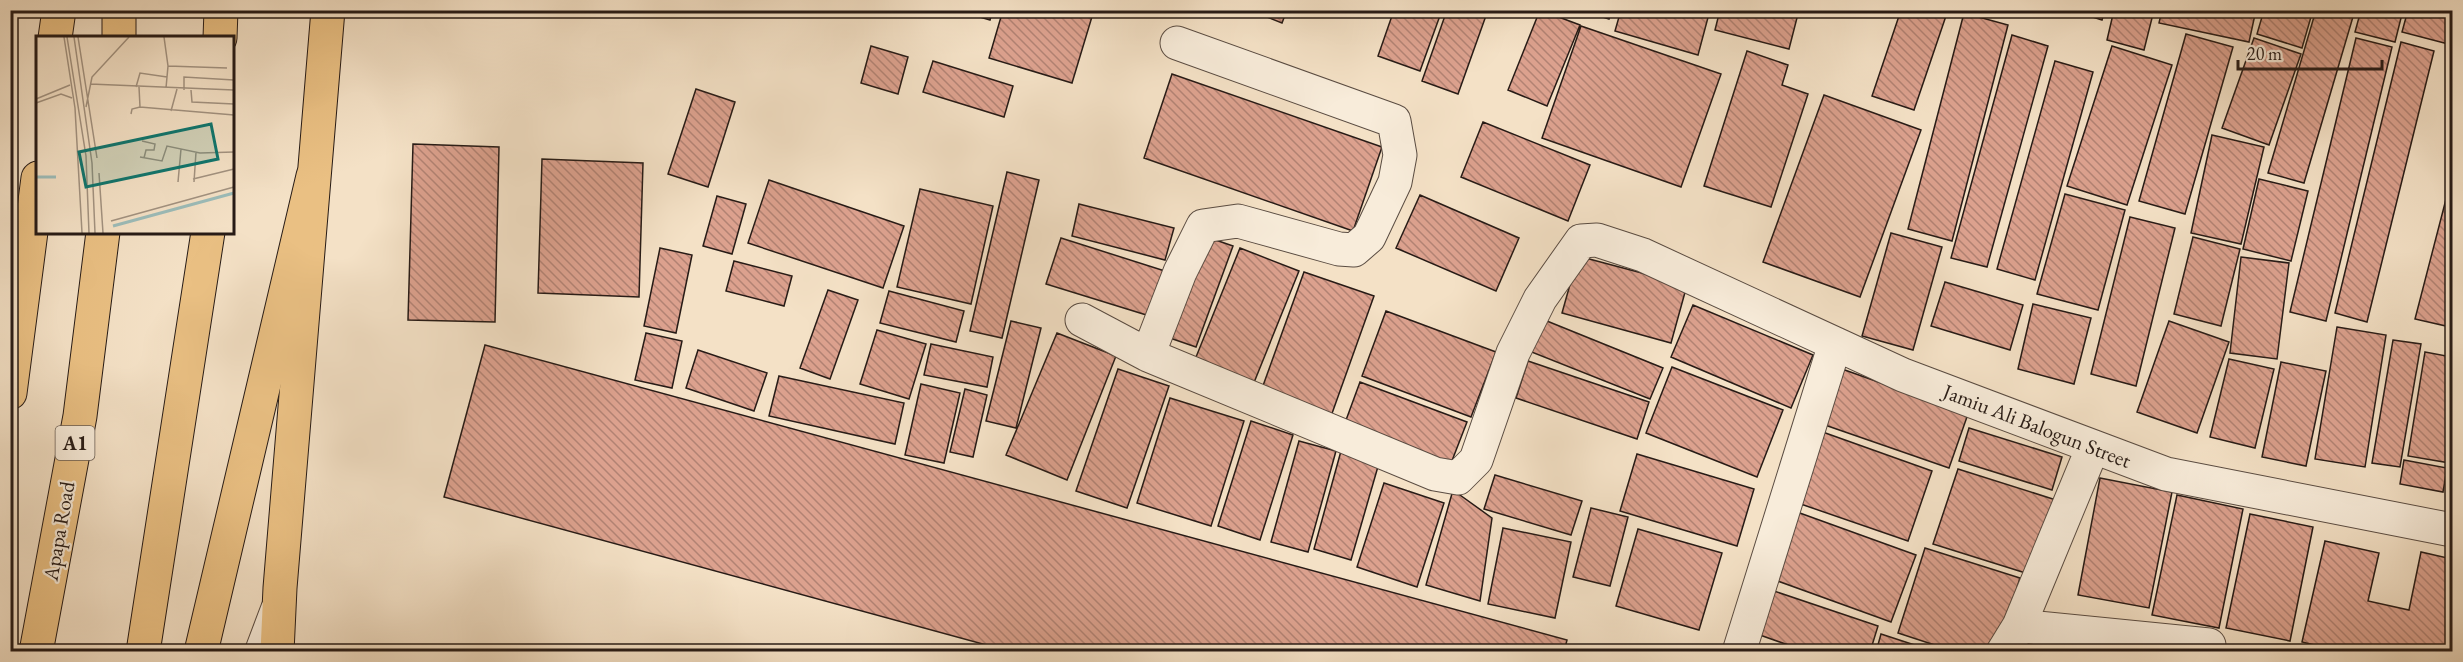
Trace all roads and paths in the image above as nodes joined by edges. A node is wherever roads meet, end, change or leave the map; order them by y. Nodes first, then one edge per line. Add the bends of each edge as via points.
1 (58, 10) edge
2 (118, 10) edge
3 (221, 10) edge
4 (328, 10) edge
5 (55, 36) edge
6 (119, 36) edge
7 (219, 36) edge
8 (1177, 43) dead end
9 (313, 176) junction
10 (36, 193) edge
11 (103, 234) edge
12 (208, 234) edge
13 (1082, 320) dead end
14 (1835, 344) junction
15 (1148, 356) junction
16 (10, 393) edge
17 (2093, 447) junction
18 (2452, 530) edge
19 (280, 588) junction
20 (2011, 639) edge
21 (2209, 645) dead end
22 (36, 651) edge
23 (143, 651) edge
24 (201, 651) edge
25 (255, 651) edge
26 (277, 651) edge
27 (1739, 651) edge

1 - 5 main road
2 - 6 main road
3 - 7 main road
4 - 9 main road
8 - 15 street via 1394,121 1400,155 1395,182 1369,237 1354,250 1238,221 1203,226 1180,272
9 - 19 main road
9 - 24 main road
10 - 16 main road
11 - 22 main road, Apapa Road / A1 via 80,416
12 - 23 main road
13 - 15 street
14 - 15 street, Jamiu Ali Balogun Street via 1643,255 1597,240 1581,242 1540,299 1513,353 1476,460 1458,478 1435,474
14 - 17 street, Jamiu Ali Balogun Street via 1903,375
14 - 27 street
17 - 18 street, Jamiu Ali Balogun Street via 2166,474
17 - 20 street
19 - 25 lane
19 - 26 main road
20 - 21 street

